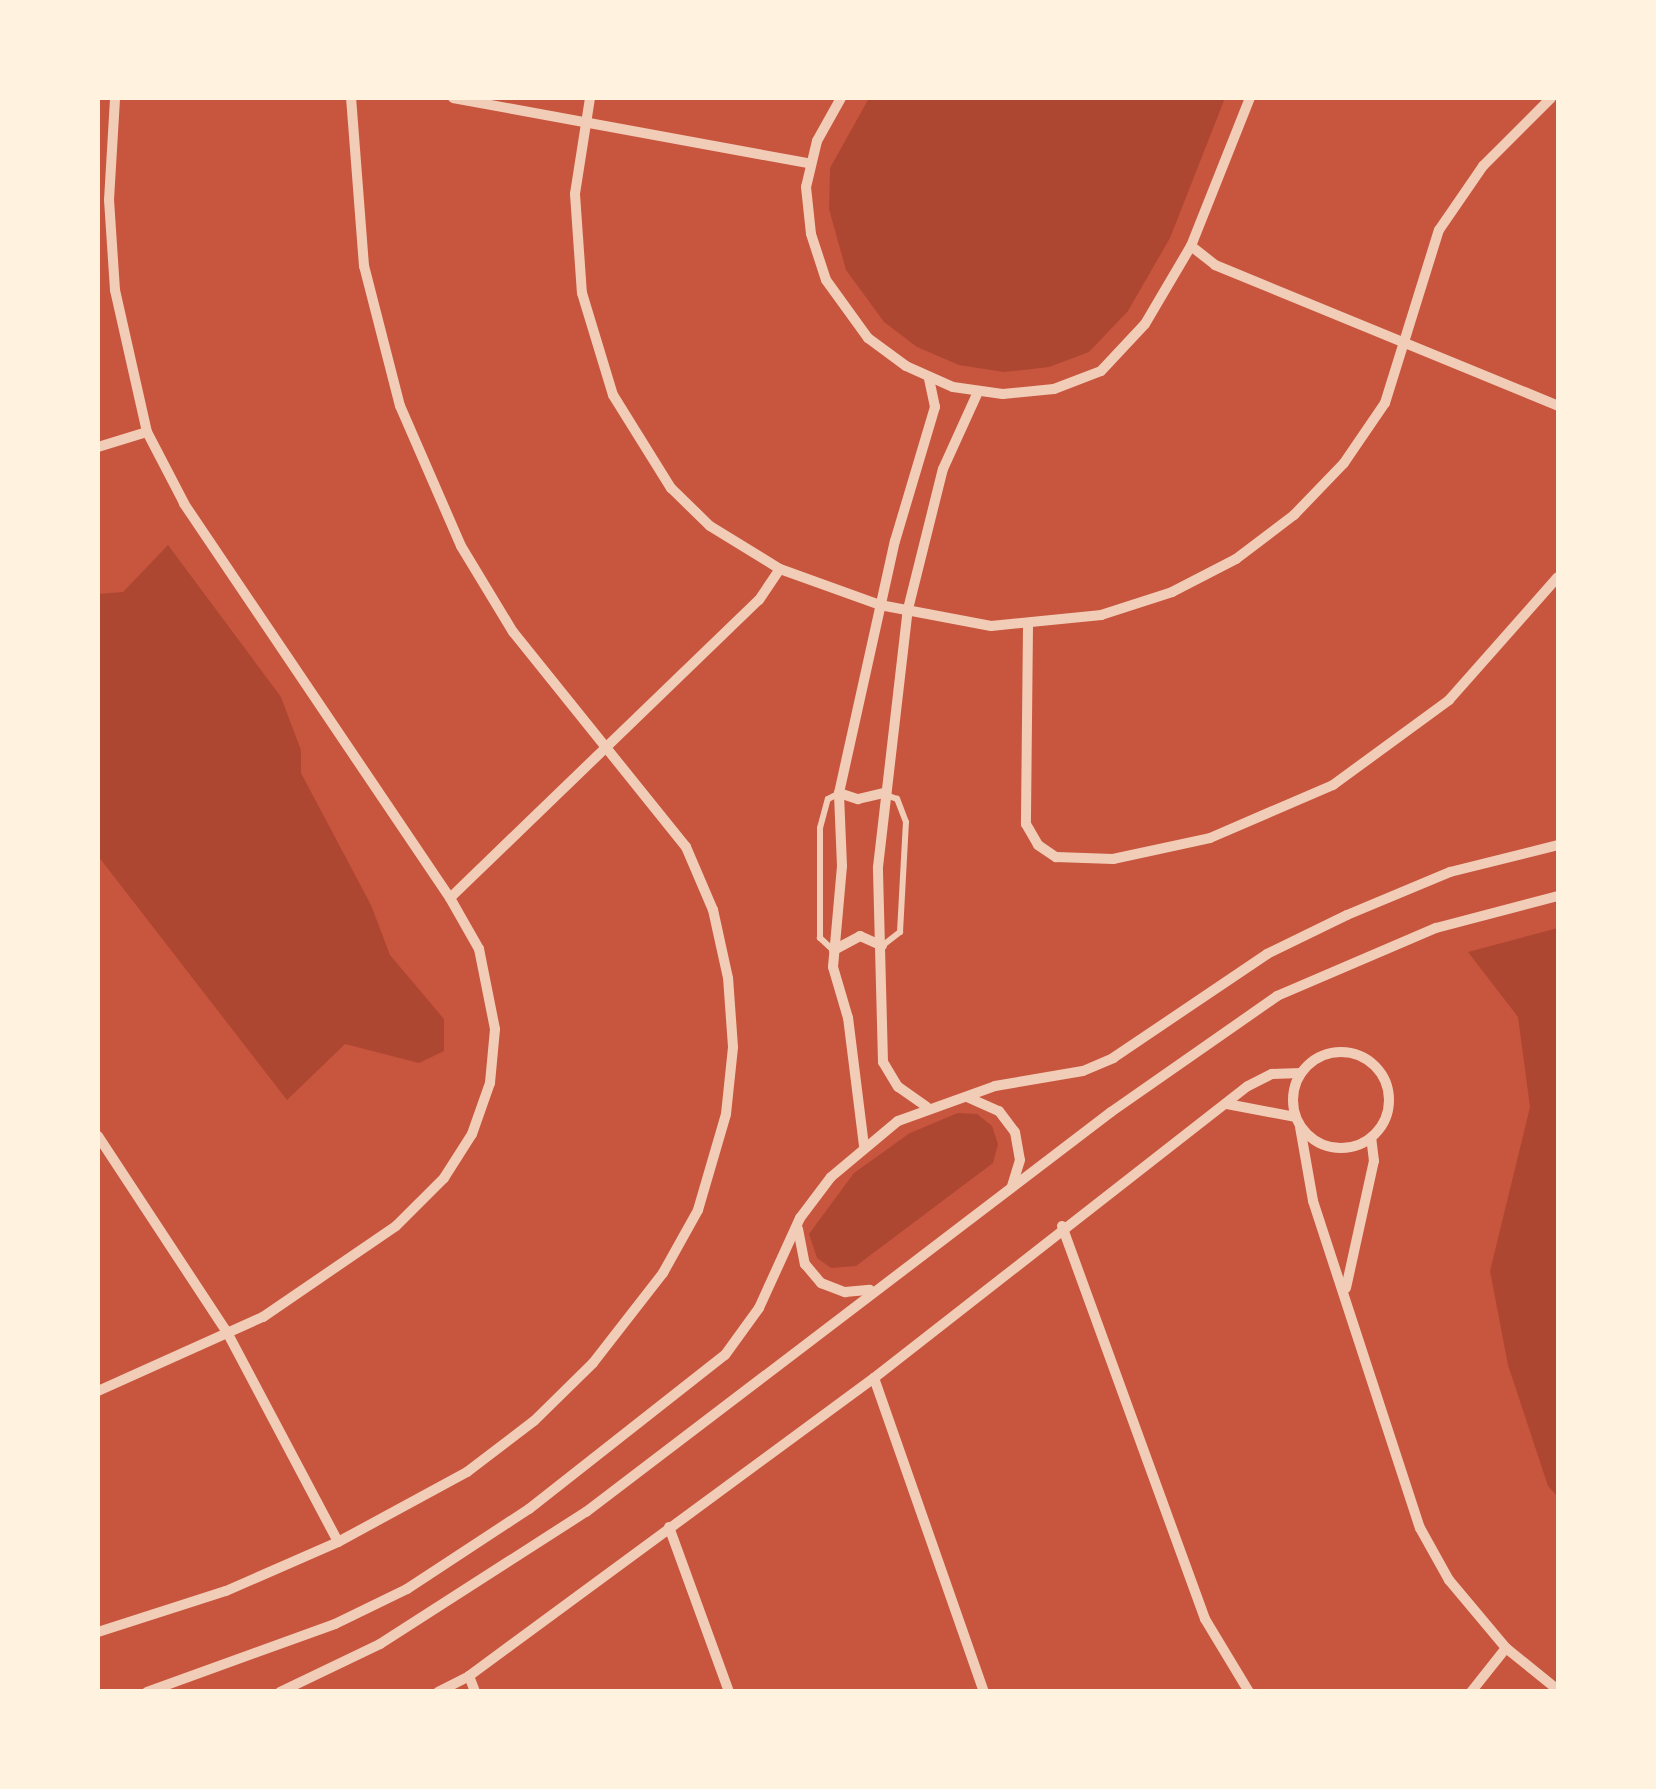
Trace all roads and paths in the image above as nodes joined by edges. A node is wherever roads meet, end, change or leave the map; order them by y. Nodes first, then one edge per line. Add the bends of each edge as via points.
1 (115, 98) edge
2 (351, 98) edge
3 (453, 98) edge
4 (590, 98) edge
5 (841, 98) edge
6 (1250, 98) edge
7 (1551, 98) edge
8 (584, 122) junction
9 (808, 163) junction
10 (1191, 246) junction
11 (1408, 344) junction
12 (929, 378) junction
13 (978, 392) junction
14 (1558, 406) edge
15 (146, 432) junction
16 (98, 447) edge
17 (780, 569) junction
18 (1558, 577) edge
19 (880, 605) junction
20 (908, 610) junction
21 (1028, 626) junction
22 (609, 749) junction
23 (839, 793) junction
24 (884, 793) junction
25 (1558, 845) edge
26 (1558, 896) edge
27 (450, 898) junction
28 (882, 946) junction
29 (833, 950) junction
30 (1301, 1073) junction
31 (964, 1097) junction
32 (1227, 1104) junction
33 (927, 1107) junction
34 (1298, 1122) junction
35 (98, 1138) edge
36 (1372, 1138) junction
37 (864, 1146) junction
38 (1012, 1186) junction
39 (800, 1218) junction
40 (1062, 1226) junction
41 (882, 1285) junction
42 (1345, 1289) junction
43 (228, 1334) junction
44 (874, 1378) junction
45 (98, 1391) edge
46 (670, 1527) junction
47 (338, 1542) junction
48 (98, 1632) edge
49 (1506, 1648) junction
50 (469, 1676) junction
51 (1558, 1690) edge
52 (147, 1692) edge
53 (280, 1692) edge
54 (438, 1692) edge
55 (475, 1692) edge
56 (729, 1692) edge
57 (984, 1692) edge
58 (1249, 1692) edge
59 (1471, 1692) edge

1 - 15 street via 109,200 115,290
2 - 22 street via 364,266 385,360 418,454 504,618
3 - 8 street
4 - 8 street
5 - 9 street
6 - 10 street
7 - 11 street via 1483,166 1440,230
8 - 9 street
8 - 17 street via 575,194 577,260 589,326 614,395 649,459 690,508
9 - 12 street via 811,234 838,301 886,353
10 - 11 street via 1215,265
10 - 13 street via 1145,324 1101,371 1041,391
11 - 14 street
11 - 21 street via 1366,434 1320,490 1266,538 1172,592 1101,615
12 - 13 street
12 - 19 street via 934,406
13 - 20 street via 943,469
15 - 16 street
15 - 27 street via 184,503
17 - 19 street
17 - 22 street via 760,600
18 - 21 street via 1448,700 1334,785 1210,838 1113,859 1056,857 1038,845 1026,824
19 - 20 street
19 - 23 street
20 - 21 street via 958,622
20 - 24 street
22 - 27 street
22 - 47 street via 686,846 722,944 733,1047 710,1179 663,1272 564,1393 467,1472
23 - 24 street
23 - 29 street via 842,866
23 - 29 lane via 828,799 820,828 820,938
24 - 28 street via 878,867
24 - 28 lane via 897,800 906,822 900,932
25 - 31 street via 1450,872 1347,915 1267,954 1098,1064
26 - 38 street via 1436,928 1277,996
27 - 43 street via 480,949 493,1002 492,1070 472,1134 444,1178 364,1252
28 - 29 street via 860,936
28 - 33 street via 883,1062 898,1087
29 - 37 street
30 - 32 street via 1272,1074
30 - 34 street via 1292,1102
30 - 36 street via 1339,1051 1368,1060 1390,1098
31 - 33 street
31 - 38 street via 999,1111 1015,1132 1020,1160
32 - 34 street
32 - 40 street
33 - 37 street
34 - 36 street via 1326,1147 1342,1149
34 - 42 street via 1314,1202
35 - 43 street
36 - 42 street via 1374,1162
37 - 39 street
38 - 41 street
39 - 41 street via 800,1254 821,1283 858,1292
39 - 52 street via 759,1308 725,1355 528,1510 406,1589 335,1624
40 - 44 street
40 - 58 street via 1205,1619
41 - 53 street via 586,1512 380,1644
42 - 49 street via 1420,1528 1450,1580
43 - 45 street
43 - 47 street
44 - 46 street
44 - 57 street
46 - 50 street
46 - 56 street
47 - 48 street via 226,1591
49 - 51 street
49 - 59 street
50 - 54 street
50 - 55 street

